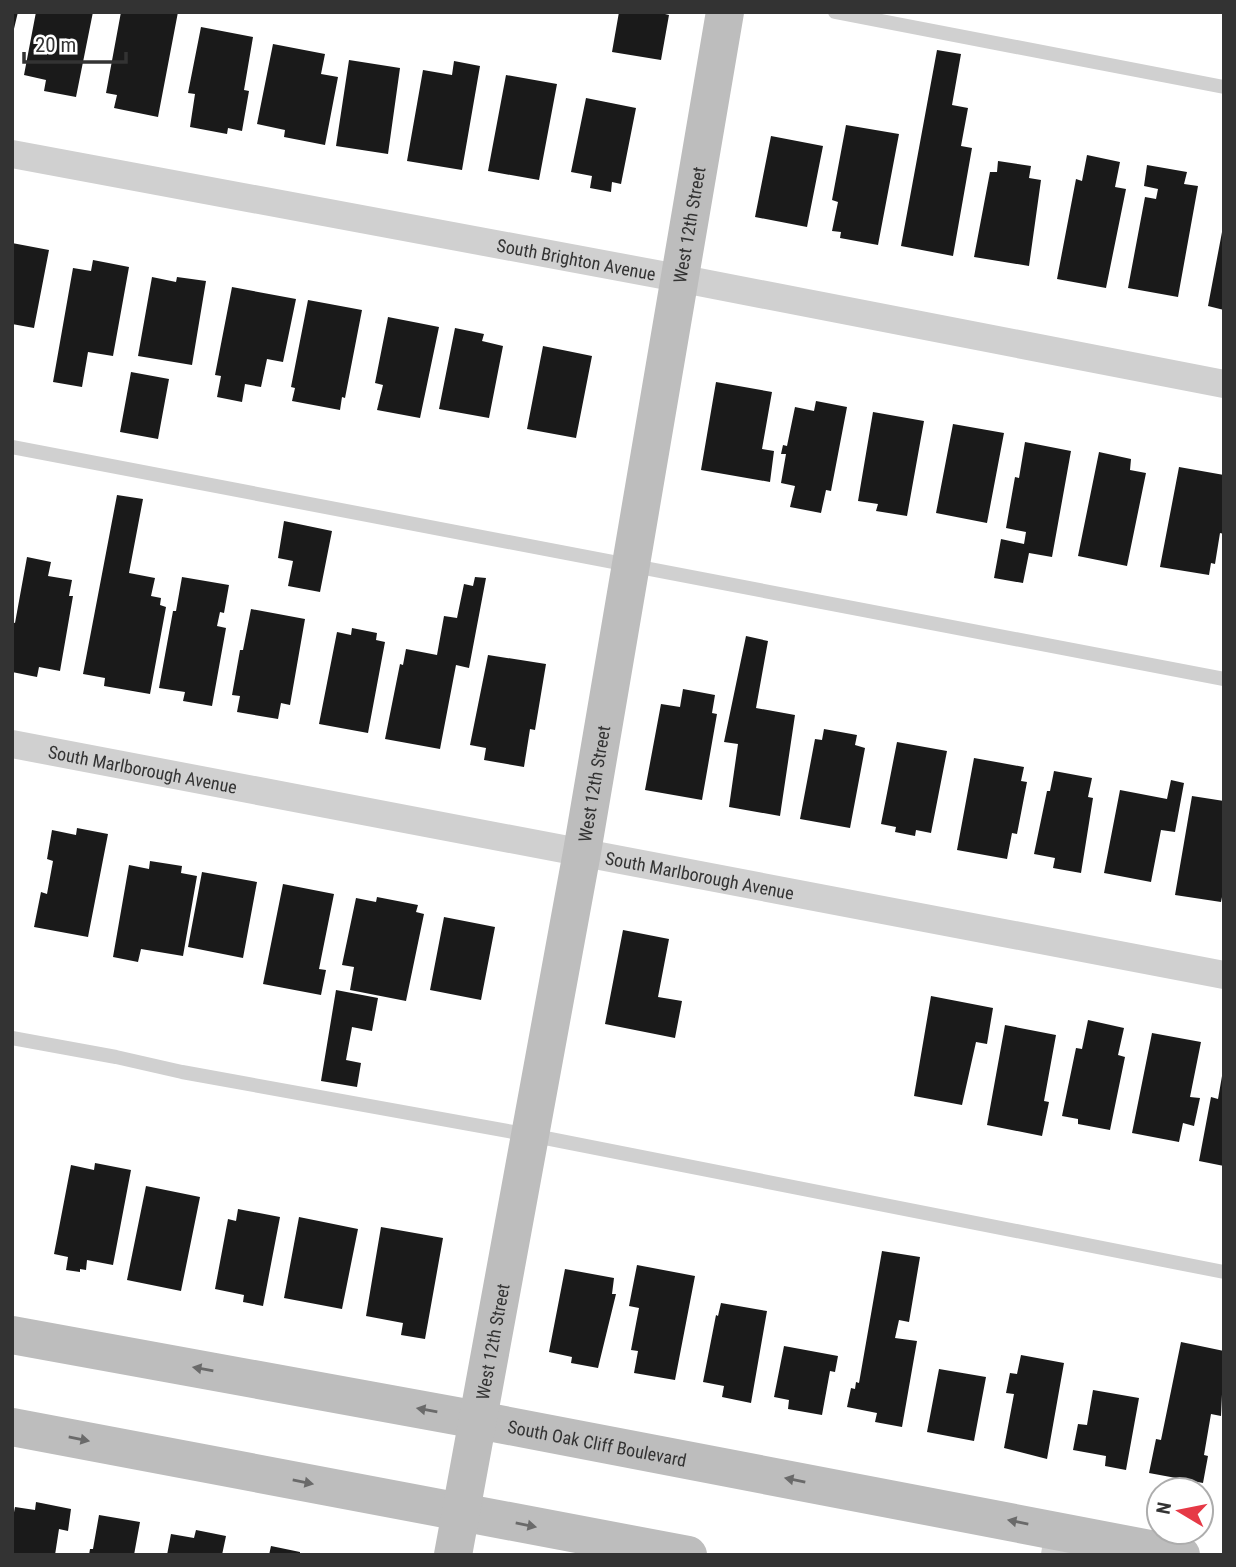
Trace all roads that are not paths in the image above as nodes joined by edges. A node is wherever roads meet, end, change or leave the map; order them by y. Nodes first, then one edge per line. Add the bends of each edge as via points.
1 (725, 12) edge
2 (835, 12) edge
3 (1224, 87) edge
4 (12, 154) edge
5 (678, 278) junction
6 (1224, 384) edge
7 (12, 447) edge
8 (631, 564) junction
9 (1224, 679) edge
10 (12, 744) edge
11 (582, 852) junction
12 (1224, 975) edge
13 (12, 1038) edge
14 (530, 1135) junction
15 (1224, 1272) edge
16 (12, 1335) edge
17 (478, 1419) junction
18 (12, 1427) edge
19 (459, 1512) junction
20 (1057, 1542) edge
21 (453, 1555) edge
22 (688, 1555) edge
23 (1181, 1555) edge

1 - 5 street, West 12th Street
2 - 3 lane
4 - 5 street, South Brighton Avenue
5 - 6 street, South Brighton Avenue
5 - 8 street, West 12th Street
7 - 8 lane
8 - 9 lane
8 - 11 street, West 12th Street
10 - 11 street, South Marlborough Avenue
11 - 12 street, South Marlborough Avenue
11 - 14 street, West 12th Street
13 - 14 lane
14 - 15 lane
14 - 17 street, West 12th Street
17 -> 16 street, South Oak Cliff Boulevard
17 - 19 street, West 12th Street
20 -> 17 street, South Oak Cliff Boulevard
18 -> 19 street
19 - 21 street, West 12th Street
19 -> 22 street
20 - 23 street, South Oak Cliff Boulevard

